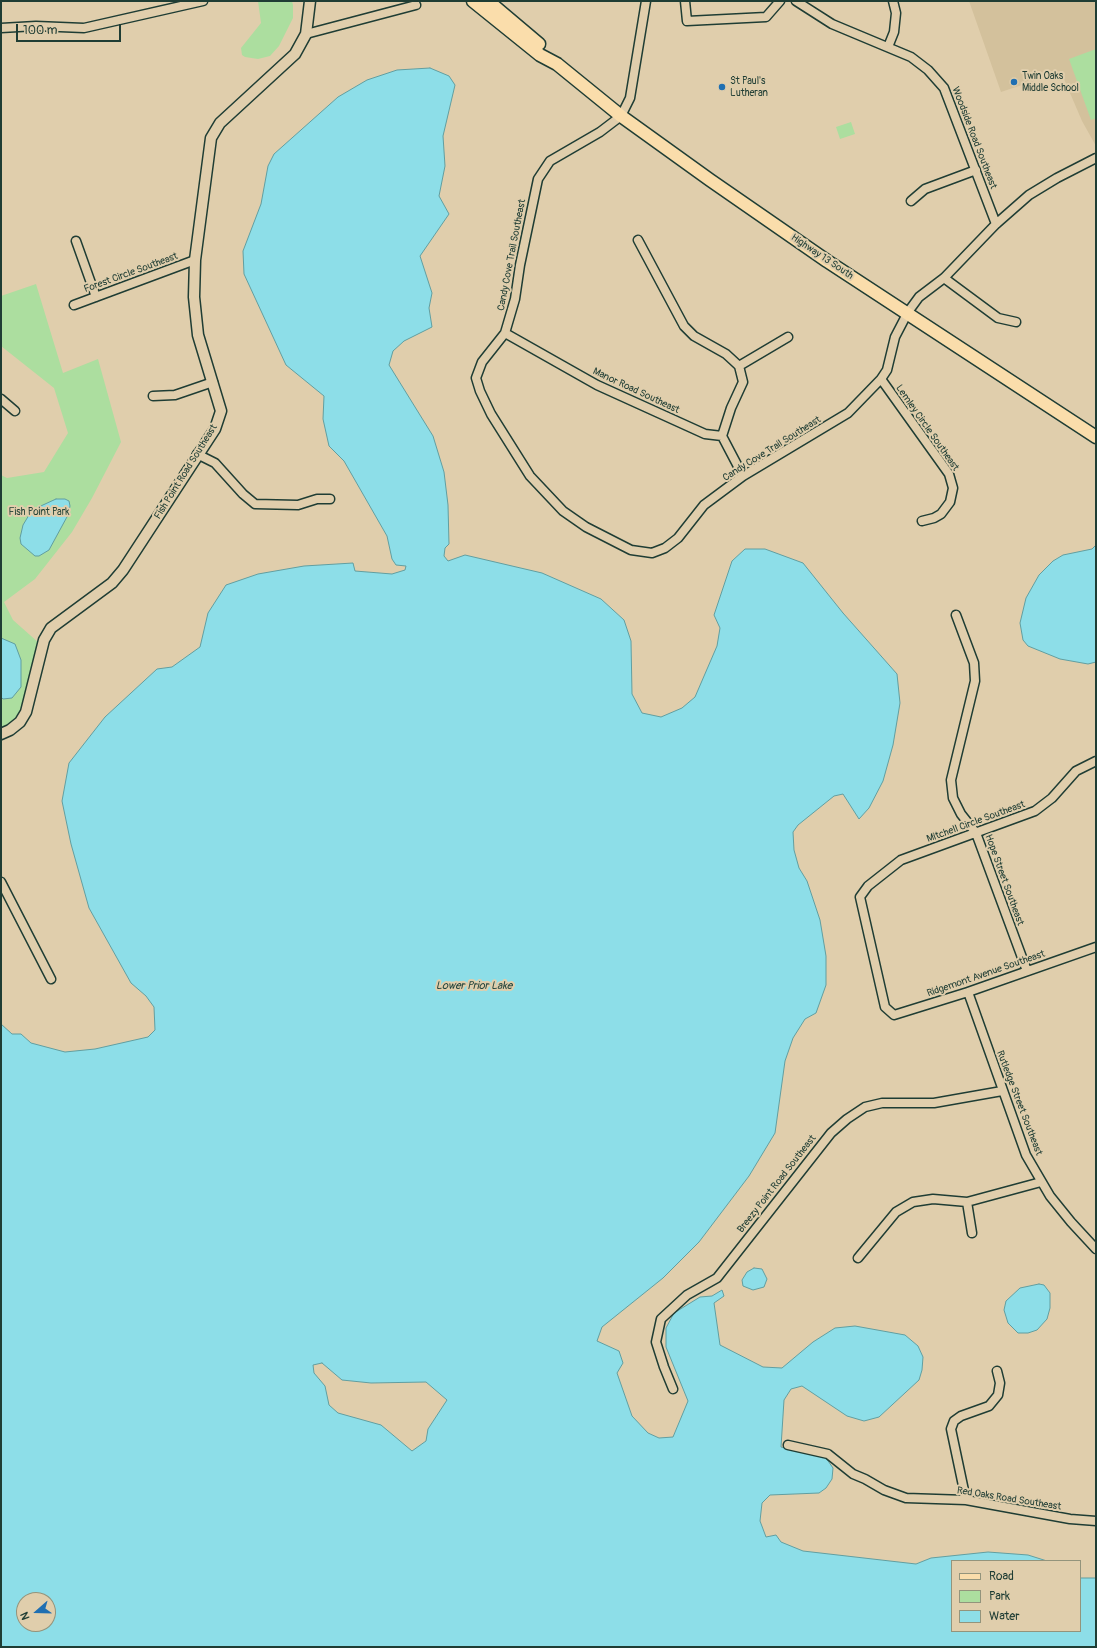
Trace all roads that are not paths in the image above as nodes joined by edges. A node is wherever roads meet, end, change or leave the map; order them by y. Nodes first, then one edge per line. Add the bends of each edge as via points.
1 (203, 1) edge
2 (310, 1) edge
3 (473, 1) edge
4 (488, 1) edge
5 (646, 1) edge
6 (685, 1) edge
7 (780, 1) edge
8 (796, 1) edge
9 (893, 1) edge
10 (182, 3) edge
11 (416, 6) dead end
12 (1, 28) edge
13 (306, 34) junction
14 (888, 47) junction
15 (557, 64) junction
16 (621, 116) junction
17 (1096, 158) edge
18 (976, 170) junction
19 (911, 202) dead end
20 (996, 224) junction
21 (638, 240) dead end
22 (76, 241) dead end
23 (195, 260) junction
24 (944, 278) junction
25 (96, 297) junction
26 (74, 305) dead end
27 (908, 312) junction
28 (1016, 322) dead end
29 (505, 333) junction
30 (788, 337) dead end
31 (739, 366) junction
32 (881, 379) junction
33 (213, 382) junction
34 (153, 396) dead end
35 (1, 399) edge
36 (15, 411) dead end
37 (722, 436) junction
38 (1096, 437) edge
39 (197, 454) junction
40 (743, 476) junction
41 (330, 499) dead end
42 (922, 521) dead end
43 (956, 615) dead end
44 (1, 734) edge
45 (1096, 761) edge
46 (976, 833) junction
47 (1, 882) edge
48 (1096, 947) edge
49 (1027, 971) junction
50 (51, 979) dead end
51 (968, 992) junction
52 (885, 1007) joint
53 (1002, 1091) junction
54 (1041, 1182) junction
55 (967, 1202) junction
56 (972, 1233) dead end
57 (1096, 1249) edge
58 (858, 1258) dead end
59 (997, 1371) dead end
60 (673, 1389) dead end
61 (788, 1445) dead end
62 (966, 1500) junction
63 (1096, 1521) edge

1 - 10 street
2 - 13 street, Fish Point Road Southeast
3 - 15 main road, Highway 13 South via 540,55
4 - 15 main road, Highway 13 South via 545,49
5 - 16 street via 630,98
6 - 7 street via 687,21 766,17
8 - 14 street, Woodside Road Southeast via 832,24
9 - 14 street via 896,13 894,32
10 - 12 street via 84,28
11 - 13 street
13 - 23 street, Fish Point Road Southeast via 288,62 220,123 211,138
14 - 18 street, Woodside Road Southeast via 911,57 928,70 944,88
15 - 16 main road, Highway 13 South
16 - 27 main road, Highway 13 South via 827,261
16 - 29 street, Candy Cove Trail Southeast via 600,132 550,161 538,179 515,299
17 - 20 street, Candy Cove Trail Southeast via 1029,195
18 - 19 street via 925,190
18 - 20 street, Woodside Road Southeast
20 - 24 street, Candy Cove Trail Southeast
21 - 31 street via 684,326 694,336 726,354
22 - 25 street
23 - 25 street, Forest Circle Southeast
23 - 33 street, Fish Point Road Southeast via 194,297 198,335
24 - 27 street, Candy Cove Trail Southeast via 919,297
24 - 28 street via 998,318
25 - 26 street, Forest Circle Southeast
27 - 32 street, Candy Cove Trail Southeast via 895,338
27 - 38 main road, Highway 13 South
29 - 37 street, Manor Road Southeast via 597,385 705,434
29 - 40 street, Candy Cove Trail Southeast via 482,362 476,378 480,391 491,414 530,476 564,511 586,527 631,550 652,553 665,548 678,538 704,505
30 - 31 street
31 - 37 street via 743,382
32 - 40 street, Candy Cove Trail Southeast via 848,413
32 - 42 street, Lemley Circle Southeast via 949,474 953,488 950,502 942,514
33 - 34 street via 175,395
33 - 39 street, Fish Point Road Southeast via 222,411 215,429
35 - 36 street
37 - 40 street
39 - 41 street via 215,463 243,494 256,504 298,505 317,499
39 - 44 street, Fish Point Road Southeast via 123,570 112,583 51,628 44,640 26,712 20,722
43 - 46 street, Hope Street Southeast via 974,663 975,682 951,780 953,798 961,814
45 - 46 street, Mitchell Circle Southeast via 1076,771 1052,798 1035,810
46 - 49 street, Hope Street Southeast
46 - 52 street, Mitchell Circle Southeast via 901,860 868,886 860,897
47 - 50 street
48 - 49 street, Ridgemont Avenue Southeast
49 - 51 street, Ridgemont Avenue Southeast
51 - 52 street, Ridgemont Avenue Southeast via 894,1015
51 - 53 street, Rutledge Street Southeast
53 - 54 street, Rutledge Street Southeast via 1026,1155
53 - 60 street, Breezy Point Road Southeast via 934,1103 882,1103 865,1107 831,1133 716,1278 687,1295 661,1319 656,1342
54 - 55 street
54 - 57 street, Rutledge Street Southeast via 1071,1222
55 - 56 street
55 - 58 street via 933,1199 913,1202 896,1212
59 - 62 street via 1000,1383 998,1395 989,1406 954,1421 951,1429
61 - 62 street, Red Oaks Road Southeast via 828,1454 853,1474 906,1498
62 - 63 street, Red Oaks Road Southeast via 1070,1519

